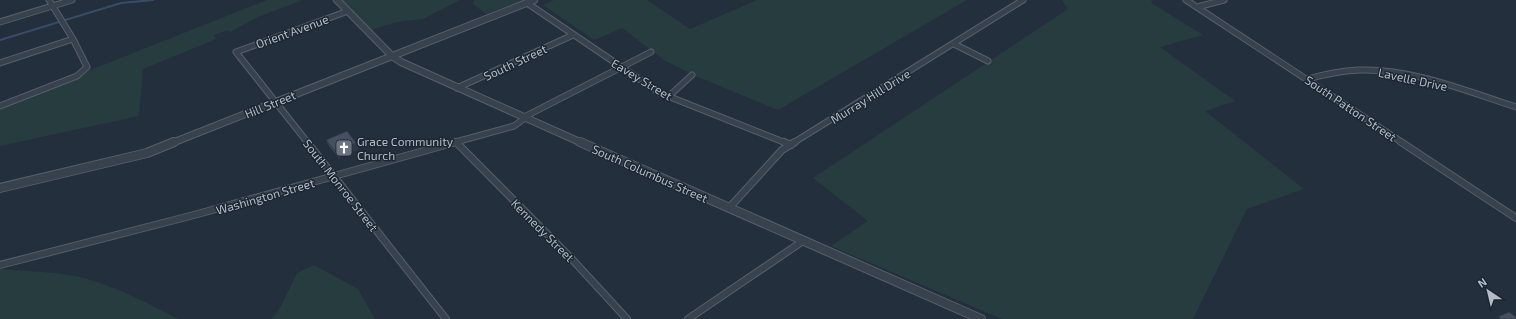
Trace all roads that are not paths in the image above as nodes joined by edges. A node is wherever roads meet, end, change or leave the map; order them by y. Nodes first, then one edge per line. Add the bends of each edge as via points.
1 (49, 0) edge
2 (72, 0) edge
3 (337, 0) edge
4 (534, 0) edge
5 (1023, 0) edge
6 (1186, 0) edge
7 (1224, 0) edge
8 (527, 3) junction
9 (52, 6) junction
10 (1197, 7) junction
11 (348, 12) junction
12 (0, 22) edge
13 (573, 35) junction
14 (73, 39) junction
15 (954, 44) junction
16 (236, 52) joint
17 (651, 52) dead end
18 (392, 56) junction
19 (988, 61) dead end
20 (0, 63) edge
21 (622, 67) junction
22 (692, 75) dead end
23 (1308, 79) junction
24 (457, 88) junction
25 (668, 96) junction
26 (275, 102) junction
27 (0, 106) edge
28 (1516, 107) edge
29 (524, 117) junction
30 (456, 142) junction
31 (791, 145) junction
32 (334, 177) junction
33 (0, 188) edge
34 (729, 208) junction
35 (1516, 218) edge
36 (803, 241) junction
37 (0, 265) edge
38 (446, 319) edge
39 (627, 319) edge
40 (688, 319) edge
41 (981, 319) edge

1 - 9 street
2 - 9 street
3 - 11 street, South Columbus Street
4 - 8 street, Hill Street
5 - 15 street, Murray Hill Drive
6 - 10 street, South Patton Street
7 - 10 street
8 - 13 street, Eavey Street
8 - 18 street, Hill Street
9 - 12 street
9 - 14 street
10 - 23 street, South Patton Street
11 - 16 street, Orient Avenue
11 - 18 street, South Columbus Street
13 - 21 street, Eavey Street
13 - 24 street, South Street
14 - 20 street
14 - 27 street via 87,66 85,70 77,76
15 - 19 street
15 - 31 street, Murray Hill Drive
16 - 26 street, South Monroe Street
17 - 21 street, Washington Street
18 - 24 street, South Columbus Street
18 - 26 street, Hill Street
21 - 25 street, Eavey Street via 651,88
21 - 29 street, Washington Street
22 - 25 street
23 - 28 street, Lavelle Drive via 1324,73 1348,70 1394,73 1434,82
23 - 35 street, South Patton Street
24 - 29 street, South Columbus Street
25 - 31 street, Eavey Street
26 - 32 street, South Monroe Street
26 - 33 street, Hill Street via 141,155
29 - 30 street, Washington Street via 514,126
29 - 34 street, South Columbus Street
30 - 32 street, Washington Street
30 - 39 street, Kennedy Street via 570,257
31 - 34 street, Murray Hill Drive via 769,162
32 - 37 street, Washington Street
32 - 38 street, South Monroe Street
34 - 36 street, South Columbus Street
36 - 40 street
36 - 41 street, South Columbus Street

